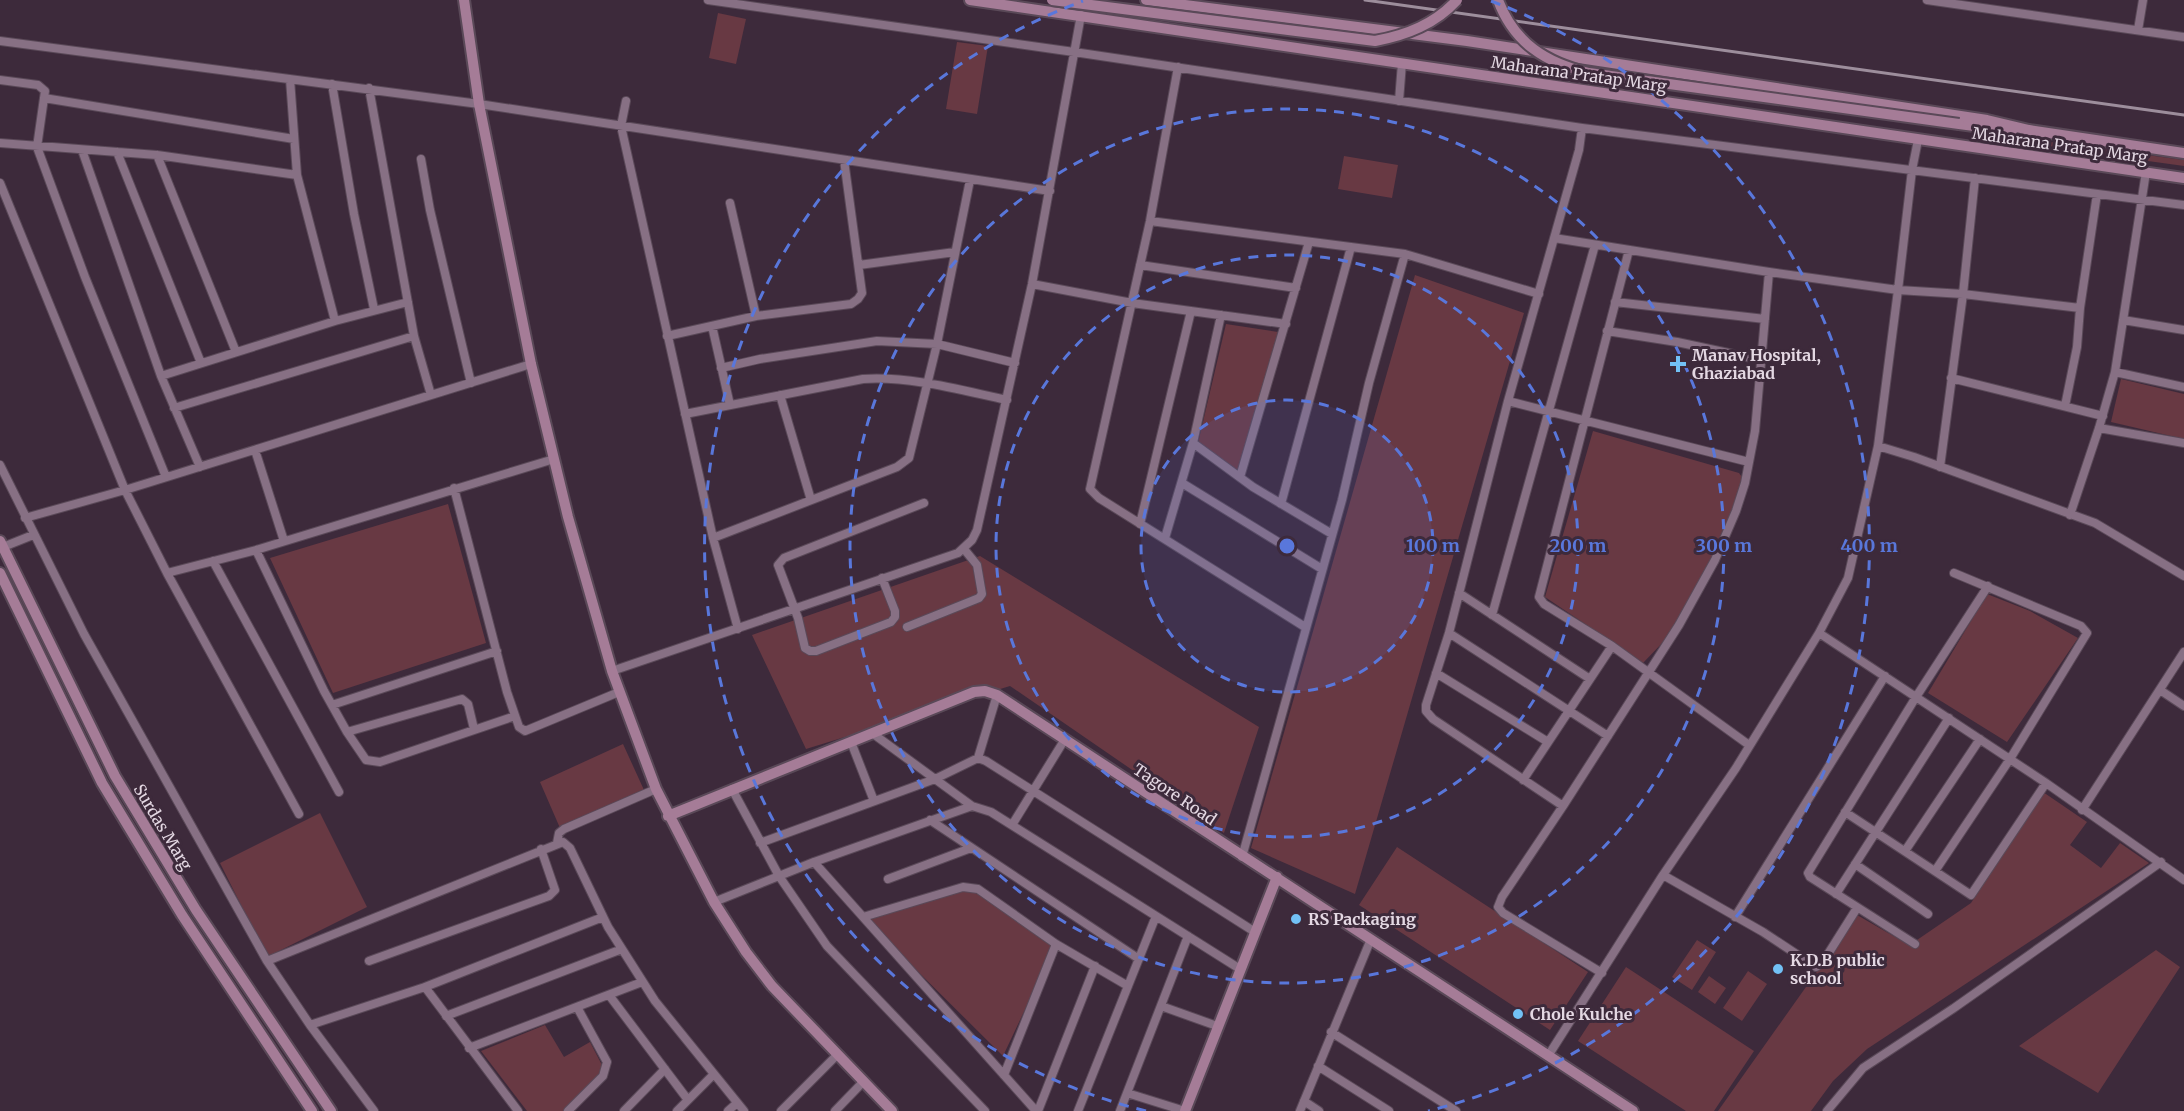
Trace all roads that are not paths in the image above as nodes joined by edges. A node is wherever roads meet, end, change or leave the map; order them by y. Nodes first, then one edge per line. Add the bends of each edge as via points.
1 (464, 0) edge
2 (708, 0) edge
3 (970, 0) edge
4 (1053, 0) edge
5 (1146, 0) edge
6 (1457, 0) edge
7 (1498, 0) edge
8 (1927, 0) edge
9 (2143, 0) edge
10 (1081, 15) junction
11 (1375, 30) junction
12 (2138, 30) junction
13 (2184, 37) edge
14 (0, 41) edge
15 (1074, 52) junction
16 (1372, 58) junction
17 (1402, 63) junction
18 (1178, 68) junction
19 (290, 79) junction
20 (0, 80) edge
21 (332, 84) junction
22 (369, 88) junction
23 (44, 98) junction
24 (1399, 100) junction
25 (626, 101) dead end
26 (479, 104) junction
27 (621, 126) junction
28 (1582, 128) junction
29 (2064, 135) junction
30 (294, 139) junction
31 (1918, 140) junction
32 (0, 143) edge
33 (37, 147) junction
34 (82, 150) junction
35 (117, 152) junction
36 (2184, 153) edge
37 (157, 155) junction
38 (422, 159) dead end
39 (844, 160) junction
40 (1912, 170) junction
41 (2146, 172) junction
42 (297, 175) junction
43 (1975, 178) junction
44 (2184, 178) edge
45 (970, 180) junction
46 (0, 183) edge
47 (1050, 191) junction
48 (2097, 194) junction
49 (2142, 200) junction
50 (730, 203) dead end
51 (2184, 205) edge
52 (1150, 221) junction
53 (1554, 238) junction
54 (1309, 242) junction
55 (1595, 245) junction
56 (1351, 248) junction
57 (1629, 250) junction
58 (955, 252) junction
59 (1404, 254) junction
60 (859, 265) junction
61 (1140, 265) junction
62 (1769, 272) junction
63 (1032, 284) junction
64 (1296, 288) junction
65 (1898, 290) junction
66 (1539, 294) junction
67 (1963, 294) junction
68 (408, 302) junction
69 (1615, 302) junction
70 (1132, 303) junction
71 (2080, 308) junction
72 (374, 309) junction
73 (1191, 311) junction
74 (1221, 315) junction
75 (756, 316) junction
76 (1765, 319) junction
77 (2123, 320) junction
78 (336, 321) junction
79 (1287, 324) junction
80 (712, 326) junction
81 (2184, 330) edge
82 (1607, 331) junction
83 (414, 336) junction
84 (667, 336) junction
85 (937, 344) junction
86 (236, 352) junction
87 (1761, 360) junction
88 (201, 363) junction
89 (1015, 363) junction
90 (531, 364) junction
91 (721, 368) junction
92 (2115, 372) junction
93 (161, 376) junction
94 (1951, 378) junction
95 (471, 383) junction
96 (927, 383) junction
97 (2184, 387) edge
98 (431, 395) junction
99 (780, 395) junction
100 (1007, 400) junction
101 (1508, 401) junction
102 (730, 405) junction
103 (2065, 406) junction
104 (174, 408) junction
105 (1550, 411) junction
106 (685, 414) junction
107 (2103, 416) junction
108 (1585, 420) junction
109 (2099, 428) junction
110 (1193, 443) junction
111 (2184, 443) edge
112 (1878, 446) junction
113 (255, 450) junction
114 (554, 459) junction
115 (1749, 462) junction
116 (0, 465) edge
117 (200, 467) junction
118 (1940, 467) junction
119 (166, 477) junction
120 (1240, 477) junction
121 (1182, 483) junction
122 (454, 489) junction
123 (125, 490) junction
124 (811, 500) junction
125 (924, 503) dead end
126 (1281, 504) junction
127 (2070, 514) junction
128 (25, 518) junction
129 (1140, 524) junction
130 (1332, 534) junction
131 (33, 535) junction
132 (713, 538) junction
133 (1165, 538) junction
134 (284, 541) junction
135 (2, 544) edge
136 (964, 549) junction
137 (256, 550) junction
138 (213, 561) junction
139 (1322, 569) junction
140 (0, 573) edge
141 (167, 573) junction
142 (1954, 573) dead end
143 (2184, 576) edge
144 (882, 578) junction
145 (1988, 586) junction
146 (1459, 593) junction
147 (795, 608) junction
148 (1492, 615) junction
149 (41, 625) junction
150 (907, 627) dead end
151 (1305, 627) junction
152 (738, 629) junction
153 (27, 631) junction
154 (1449, 633) junction
155 (1819, 633) junction
156 (1612, 646) junction
157 (496, 651) junction
158 (2184, 652) edge
159 (612, 671) junction
160 (1436, 673) junction
161 (1649, 673) junction
162 (1885, 676) junction
163 (1590, 679) junction
164 (2160, 690) junction
165 (619, 692) junction
166 (997, 695) junction
167 (1916, 697) junction
168 (332, 705) junction
169 (2184, 705) edge
170 (1570, 711) junction
171 (515, 716) junction
172 (1949, 718) junction
173 (474, 729) junction
174 (347, 732) junction
175 (872, 733) junction
176 (1608, 736) junction
177 (1065, 739) junction
178 (1980, 739) junction
179 (850, 742) junction
180 (1548, 742) junction
181 (1749, 745) junction
182 (978, 758) junction
183 (2010, 759) junction
184 (936, 779) junction
185 (1523, 780) junction
186 (2046, 783) junction
187 (656, 789) junction
188 (732, 789) junction
189 (339, 792) dead end
190 (1033, 792) junction
191 (874, 801) junction
192 (972, 806) junction
193 (1563, 806) junction
194 (2082, 810) junction
195 (1845, 812) junction
196 (299, 814) dead end
197 (668, 816) junction
198 (930, 820) junction
199 (1012, 825) junction
200 (1875, 832) junction
201 (557, 843) junction
202 (760, 843) junction
203 (971, 848) junction
204 (541, 849) junction
205 (1905, 851) junction
206 (1242, 856) junction
207 (814, 862) junction
208 (2161, 862) junction
209 (1855, 864) junction
210 (1935, 871) junction
211 (1663, 875) junction
212 (778, 876) junction
213 (1277, 877) junction
214 (888, 879) dead end
215 (2184, 880) edge
216 (1836, 894) junction
217 (714, 902) junction
218 (1857, 908) junction
219 (1929, 914) dead end
220 (1155, 916) junction
221 (603, 917) junction
222 (863, 917) junction
223 (1735, 917) junction
224 (1254, 932) junction
225 (1188, 936) junction
226 (1371, 939) junction
227 (1056, 944) junction
228 (1915, 944) dead end
229 (622, 949) junction
230 (1138, 959) junction
231 (267, 961) junction
232 (369, 961) dead end
233 (1095, 966) junction
234 (1240, 969) junction
235 (1602, 972) junction
236 (642, 982) junction
237 (1128, 986) junction
238 (425, 987) junction
239 (609, 994) junction
240 (1161, 1006) junction
241 (577, 1007) junction
242 (446, 1016) junction
243 (310, 1025) junction
244 (1218, 1026) junction
245 (1331, 1032) junction
246 (469, 1048) junction
247 (837, 1055) junction
248 (1548, 1056) junction
249 (1318, 1066) junction
250 (665, 1069) junction
251 (713, 1075) junction
252 (1004, 1075) junction
253 (864, 1081) junction
254 (1127, 1093) junction
255 (688, 1100) junction
256 (1304, 1101) junction
257 (736, 1103) junction
258 (312, 1111) edge
259 (331, 1111) edge
260 (374, 1111) edge
261 (518, 1111) edge
262 (568, 1111) edge
263 (624, 1111) edge
264 (677, 1111) edge
265 (728, 1111) edge
266 (744, 1111) edge
267 (781, 1111) edge
268 (835, 1111) edge
269 (892, 1111) edge
270 (985, 1111) edge
271 (1037, 1111) edge
272 (1078, 1111) edge
273 (1120, 1111) edge
274 (1185, 1111) edge
275 (1300, 1111) edge
276 (1319, 1111) edge
277 (1389, 1111) edge
278 (1456, 1111) edge
279 (1633, 1111) edge
280 (1827, 1111) edge

1 - 26 street
2 - 15 street
3 - 10 street, Maharana Pratap Marg
4 - 6 street, bridge via 1375,41 1425,25
5 - 11 street, Maharana Pratap Marg
7 - 29 street, bridge via 1521,38 1535,51 1551,61 1589,73 1986,129
8 - 12 street
9 - 12 street
10 - 15 street
10 - 16 street, Maharana Pratap Marg
11 - 16 street
11 - 29 street, Maharana Pratap Marg via 1987,120
12 - 13 street
14 - 19 street
15 - 18 street
15 - 47 street
16 - 17 street, Maharana Pratap Marg
17 - 24 street
17 - 31 street, Maharana Pratap Marg
18 - 24 street
18 - 52 street
19 - 21 street
19 - 30 street
20 - 23 street via 38,85 45,91
21 - 22 street
21 - 72 street
22 - 26 street
22 - 68 street
23 - 30 street
23 - 33 street
24 - 28 street
25 - 27 street
26 - 27 street
26 - 90 street
27 - 39 street
27 - 84 street
28 - 40 street
28 - 53 street
29 - 36 street, Maharana Pratap Marg
30 - 42 street
31 - 40 street
31 - 41 street, Maharana Pratap Marg
32 - 33 street
33 - 34 street
33 - 119 street
34 - 35 street
34 - 93 street
35 - 37 street
35 - 88 street
37 - 42 street
37 - 86 street
38 - 95 street via 430,210
39 - 45 street
39 - 60 street
40 - 43 street
40 - 65 street
41 - 44 street, Maharana Pratap Marg
41 - 49 street
42 - 78 street
43 - 48 street
43 - 67 street
45 - 47 street
45 - 58 street
46 - 123 street
47 - 63 street
48 - 49 street
48 - 71 street
49 - 51 street
49 - 77 street
50 - 75 street
52 - 54 street
52 - 61 street
53 - 55 street
53 - 66 street
54 - 56 street
54 - 64 street
55 - 57 street
55 - 105 street
56 - 59 street
56 - 126 street
57 - 62 street
57 - 69 street
58 - 60 street
58 - 85 street
59 - 66 street
59 - 130 street
60 - 75 street via 862,293 851,304
61 - 64 street
61 - 70 street
62 - 65 street
62 - 76 street
63 - 70 street
63 - 89 street
64 - 79 street
65 - 67 street
65 - 112 street
66 - 101 street
67 - 71 street
67 - 94 street
68 - 72 street
68 - 83 street
69 - 76 street
69 - 82 street
70 - 73 street
70 - 129 street via 1090,489
71 - 103 street
72 - 78 street
73 - 74 street
73 - 129 street
74 - 79 street
74 - 110 street
75 - 80 street
76 - 87 street
77 - 81 street
77 - 92 street
78 - 86 street
79 - 120 street
80 - 84 street
80 - 91 street
82 - 87 street
82 - 108 street
83 - 98 street
83 - 104 street
84 - 106 street
85 - 89 street
85 - 91 street via 877,341
85 - 96 street
86 - 88 street
87 - 115 street
88 - 93 street
89 - 100 street
90 - 95 street
90 - 114 street
91 - 102 street
92 - 97 street
92 - 107 street
93 - 104 street
94 - 103 street
94 - 118 street
95 - 98 street
96 - 99 street via 863,379
96 - 100 street
96 - 124 street via 909,458 903,464
98 - 113 street
99 - 102 street
99 - 124 street
100 - 136 street via 977,530
101 - 105 street
101 - 146 street
102 - 106 street
103 - 107 street
104 - 117 street
105 - 108 street
105 - 148 street
106 - 132 street
107 - 109 street
108 - 115 street
108 - 156 street via 1539,597 1544,604
109 - 111 street
109 - 127 street
110 - 120 street
110 - 121 street
112 - 118 street
112 - 155 street via 1848,578
113 - 117 street
113 - 134 street
114 - 122 street
114 - 159 street
115 - 161 street via 1736,511 1715,560
116 - 128 street
117 - 119 street
118 - 127 street
119 - 123 street
120 - 126 street
121 - 133 street
121 - 139 street
122 - 134 street
122 - 157 street
123 - 128 street
123 - 141 street
124 - 132 street
125 - 147 street via 780,561 779,568
126 - 130 street
127 - 143 street
128 - 131 street
129 - 133 street
130 - 139 street
131 - 135 street
131 - 231 street
132 - 152 street
133 - 151 street
134 - 137 street
135 - 149 street, Surdas Marg
136 - 144 street
136 - 150 street via 977,565 982,594
137 - 138 street
137 - 168 street
138 - 141 street
138 - 189 street
139 - 151 street
140 - 153 street, Surdas Marg
141 - 196 street
142 - 145 street
144 - 147 street
144 - 147 street via 895,617 816,651 805,648
145 - 167 street
145 - 183 street via 2080,626 2087,633
146 - 148 street
146 - 154 street
147 - 152 street
148 - 163 street
149 - 153 street
149 - 259 street, Surdas Marg via 127,795 196,910
151 - 206 street
152 - 159 street
153 - 258 street, Surdas Marg via 102,783 182,915
154 - 160 street
154 - 170 street
155 - 162 street
155 - 181 street
156 - 161 street
156 - 163 street
157 - 168 street
157 - 171 street
158 - 164 street
159 - 165 street
160 - 180 street
160 - 185 street via 1426,705 1428,716
161 - 176 street
161 - 181 street
162 - 167 street
162 - 223 street
163 - 170 street
164 - 169 street
164 - 194 street
165 - 171 street via 525,731
165 - 187 street
166 - 175 street via 974,692
166 - 177 street, Tagore Road
166 - 182 street
167 - 172 street
167 - 195 street
168 - 174 street
170 - 176 street
170 - 180 street
171 - 173 street
172 - 178 street
172 - 200 street
173 - 174 street via 373,763 366,760
173 - 174 street via 468,704 462,699
175 - 179 street
175 - 184 street
176 - 193 street
177 - 190 street
177 - 206 street, Tagore Road
178 - 183 street
178 - 205 street
179 - 188 street
179 - 191 street
180 - 185 street
181 - 211 street
182 - 184 street
182 - 190 street
183 - 186 street
183 - 210 street
184 - 191 street
184 - 192 street
185 - 193 street
186 - 194 street
186 - 210 street via 1971,895
187 - 197 street
187 - 201 street via 564,829
188 - 197 street
188 - 202 street
190 - 199 street
190 - 224 street
191 - 202 street
192 - 198 street
192 - 199 street
193 - 235 street via 1498,907
194 - 208 street
195 - 200 street
195 - 216 street via 1808,873
197 - 217 street
198 - 203 street
198 - 207 street
199 - 220 street
200 - 205 street
200 - 209 street
201 - 204 street
201 - 221 street via 563,842 570,848
202 - 212 street
203 - 214 street
203 - 230 street
204 - 231 street
204 - 232 street via 555,890 549,896
205 - 210 street
206 - 213 street, Tagore Road
207 - 212 street
207 - 222 street
208 - 215 street
208 - 280 street via 1863,1068
209 - 216 street
209 - 219 street
211 - 223 street
211 - 235 street
212 - 217 street
212 - 270 street via 837,957
213 - 224 street
213 - 226 street, Tagore Road
216 - 218 street
217 - 247 street via 772,986
218 - 223 street via 1816,967
218 - 228 street
220 - 225 street
220 - 230 street
221 - 229 street
221 - 238 street
222 - 227 street via 971,887
222 - 252 street
224 - 234 street
225 - 234 street
225 - 240 street
226 - 245 street
226 - 248 street, Tagore Road
227 - 233 street
227 - 252 street
229 - 236 street
229 - 242 street
230 - 237 street
231 - 243 street
233 - 237 street
233 - 271 street
234 - 244 street
235 - 248 street
236 - 239 street
236 - 251 street
237 - 272 street
238 - 242 street
238 - 243 street
239 - 241 street
239 - 250 street
240 - 244 street
240 - 254 street
241 - 246 street
241 - 262 street via 607,1062 603,1076
242 - 246 street
243 - 260 street
244 - 274 street
245 - 249 street
245 - 278 street
246 - 261 street
247 - 253 street
247 - 267 street
248 - 279 street, Tagore Road
249 - 256 street
249 - 277 street
250 - 255 street
250 - 263 street
251 - 255 street
251 - 257 street
252 - 271 street
253 - 268 street
253 - 269 street
254 - 273 street
254 - 274 street
255 - 264 street
256 - 275 street
256 - 276 street
257 - 265 street
257 - 266 street

